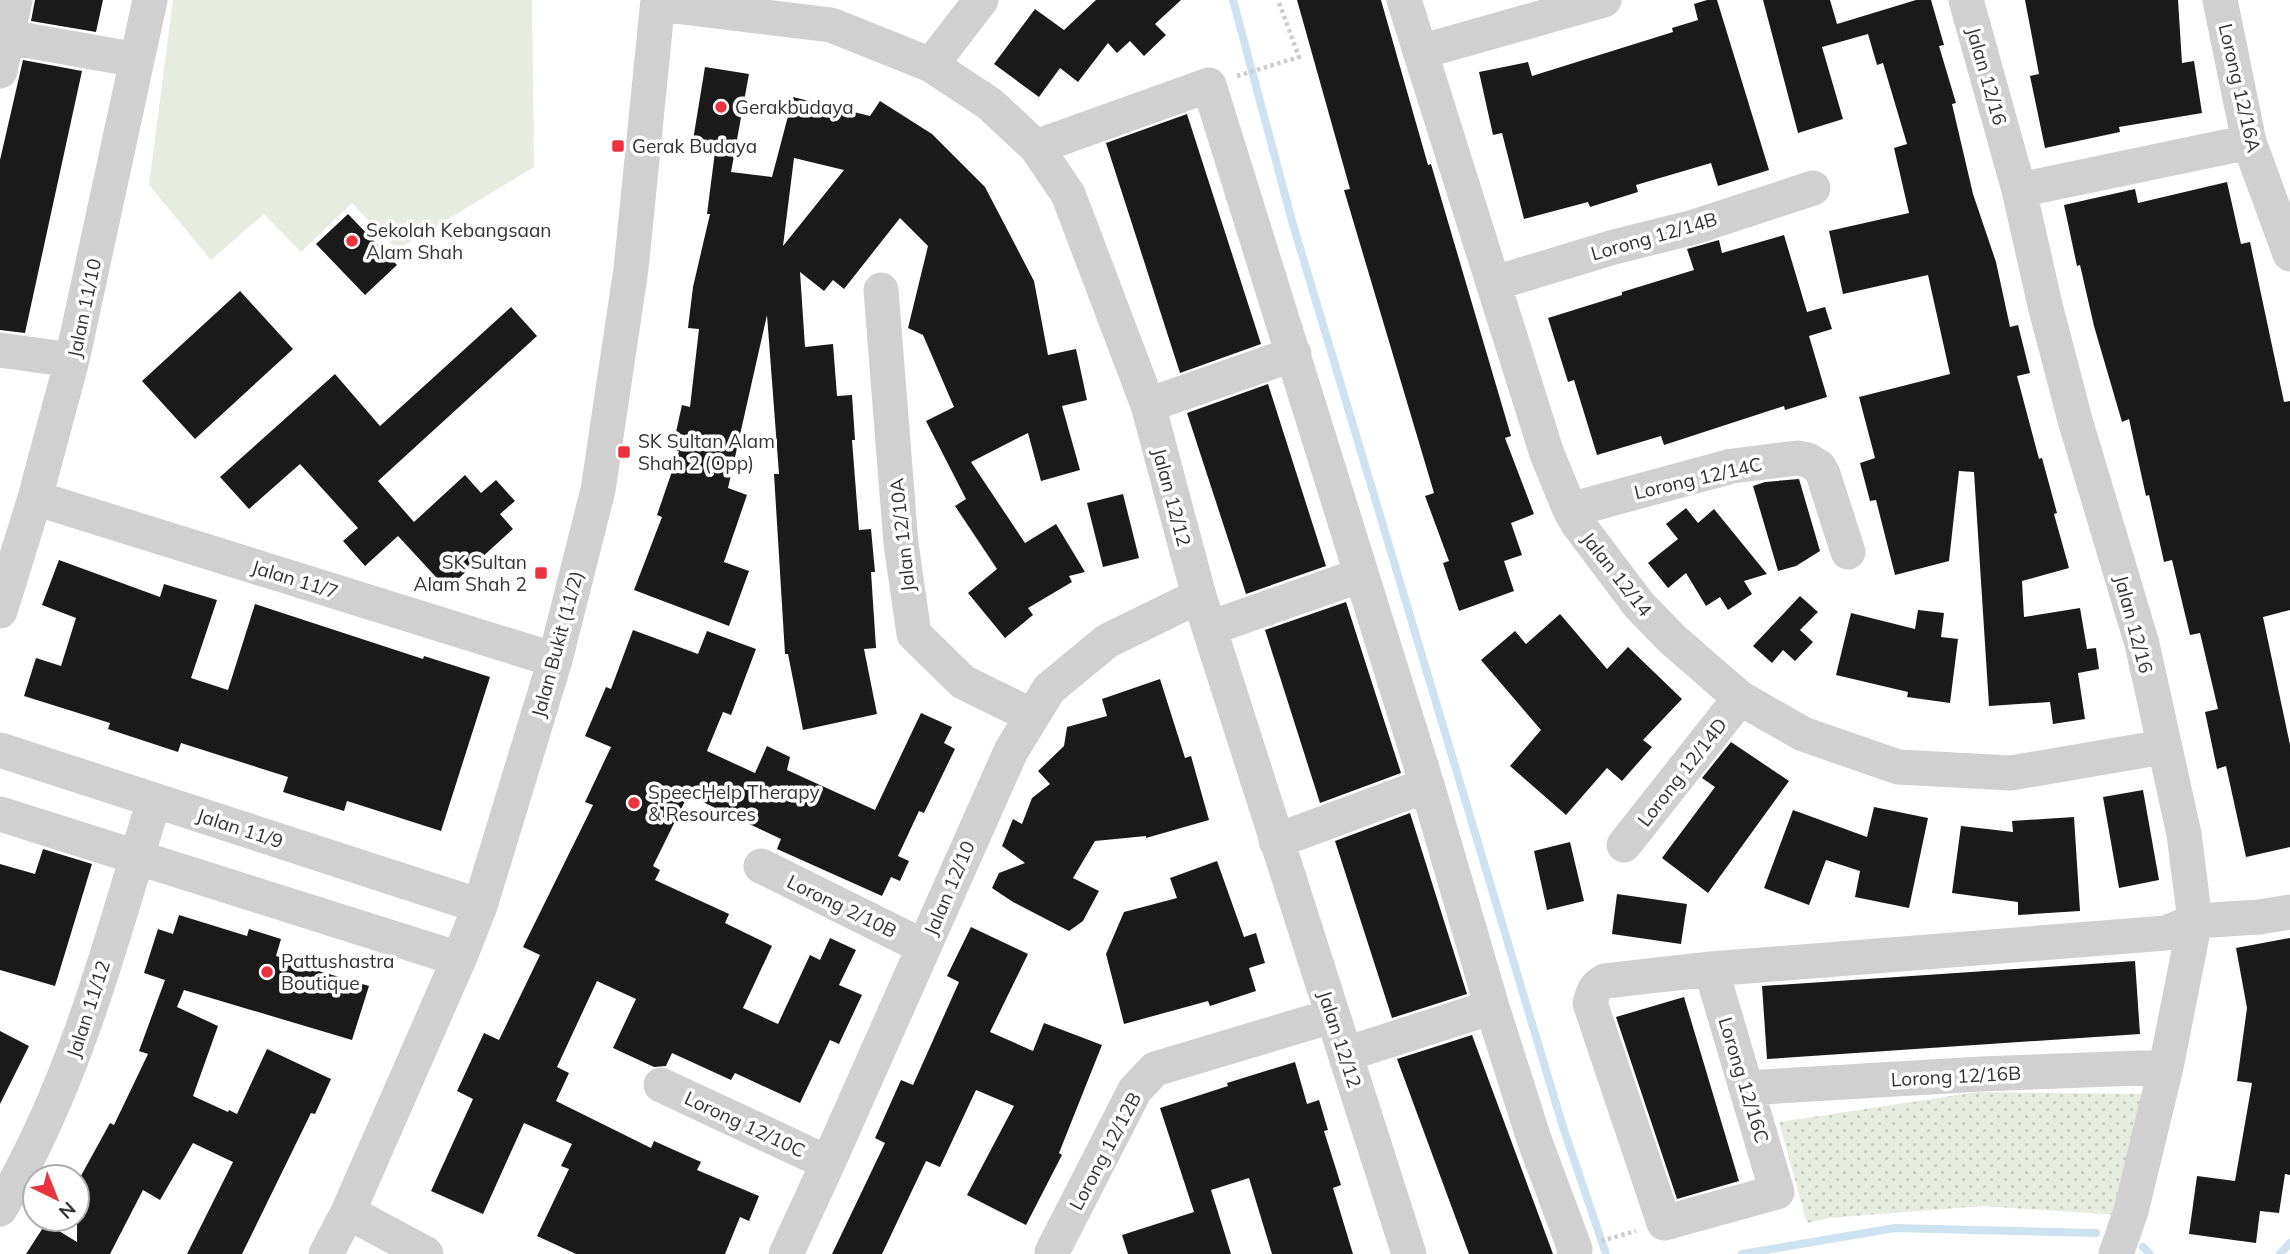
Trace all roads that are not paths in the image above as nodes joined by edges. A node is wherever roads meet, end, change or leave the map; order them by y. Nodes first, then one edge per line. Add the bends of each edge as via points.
1 (15, 0) edge
2 (150, 0) edge
3 (982, 0) edge
4 (1404, 0) edge
5 (1604, 0) edge
6 (1966, 0) edge
7 (2220, 0) edge
8 (658, 2) edge
9 (8, 37) junction
10 (1420, 52) junction
11 (137, 61) junction
12 (931, 65) junction
13 (0, 71) edge
14 (2249, 142) junction
15 (1036, 148) junction
16 (1813, 188) dead end
17 (2019, 190) junction
18 (2290, 254) edge
19 (1494, 283) junction
20 (881, 290) dead end
21 (0, 349) edge
22 (1294, 354) junction
23 (72, 360) junction
24 (1147, 405) junction
25 (35, 498) junction
26 (1570, 510) junction
27 (1848, 552) dead end
28 (1361, 575) junction
29 (0, 611) edge
30 (1204, 612) junction
31 (555, 660) junction
32 (1740, 698) junction
33 (1032, 716) junction
34 (2164, 747) junction
35 (0, 750) edge
36 (1427, 785) junction
37 (154, 800) junction
38 (0, 814) edge
39 (1276, 841) junction
40 (1624, 845) dead end
41 (137, 857) junction
42 (761, 866) dead end
43 (480, 906) junction
44 (2290, 912) edge
45 (2195, 921) junction
46 (924, 947) junction
47 (459, 959) junction
48 (1711, 969) junction
49 (1492, 1007) junction
50 (1332, 1016) junction
51 (1346, 1054) junction
52 (2166, 1067) junction
53 (661, 1085) dead end
54 (1746, 1088) junction
55 (828, 1163) junction
56 (11, 1167) edge
57 (0, 1209) edge
58 (348, 1212) junction
59 (1586, 1248) edge
60 (1052, 1252) edge
61 (326, 1254) edge
62 (426, 1254) edge
63 (786, 1254) edge
64 (1409, 1254) edge
65 (2116, 1254) edge

1 - 9 street
2 - 11 street, Jalan 11/10
3 - 12 street
4 - 10 street, Jalan 12/14
5 - 10 street
6 - 17 street, Jalan 12/16
7 - 14 street, Lorong 12/16A
8 - 12 street, Jalan 12/12 via 831,25
8 - 31 street, Jalan Bukit (11/2) via 631,269 598,490
9 - 11 street
9 - 13 street
10 - 19 street, Jalan 12/14
11 - 23 street, Jalan 11/10
12 - 15 street, Jalan 12/12 via 990,104
14 - 17 street
14 - 18 street, Lorong 12/16A
15 - 22 street via 1209,85
15 - 24 street, Jalan 12/12 via 1068,194
16 - 19 street, Lorong 12/14B
17 - 34 street, Jalan 12/16 via 2074,420 2142,644
19 - 26 street, Jalan 12/14 via 1547,454
20 - 33 street, Jalan 12/10A via 901,544 914,634 963,681
21 - 23 street
22 - 24 street
22 - 28 street
23 - 25 street, Jalan 11/10
24 - 30 street, Jalan 12/12
25 - 29 street, Jalan 11/10
25 - 31 street, Jalan 11/7
26 - 27 street, Lorong 12/14C via 1732,466 1797,458 1808,460 1823,474
26 - 32 street, Jalan 12/14 via 1639,605
28 - 30 street, Jalan 12/10
28 - 36 street
30 - 33 street, Jalan 12/10 via 1107,641 1048,689
30 - 39 street, Jalan 12/12
31 - 43 street, Jalan Bukit (11/2)
32 - 34 street, Jalan 12/14 via 1803,734 1898,767 2011,773
32 - 40 street, Lorong 12/14D
33 - 46 street, Jalan 12/10 via 1011,751
34 - 45 street, Jalan 12/16 via 2184,834
35 - 37 street, Jalan 11/9
36 - 39 street
36 - 49 street
37 - 41 street, Jalan 11/12
37 - 43 street, Jalan 11/9
38 - 41 street
39 - 50 street, Jalan 12/12
41 - 47 street
41 - 56 street, Jalan 11/12 via 77,1047
42 - 46 street, Lorong 2/10B
43 - 47 street, Jalan Bukit (11/2)
44 - 45 street
45 - 48 street via 2166,933
45 - 52 street, Jalan 12/16
46 - 55 street, Jalan 12/10
47 - 58 street, Jalan Bukit (11/2)
48 - 54 street, Lorong 12/16C
48 - 54 street, Lorong 12/16C via 1605,981 1593,992 1591,1003 1664,1223 1777,1192
49 - 51 street
49 - 59 street via 1575,1249
50 - 51 street, Jalan 12/12
50 - 60 street, Lorong 12/12B via 1155,1069 1135,1090
51 - 64 street, Jalan 12/12
52 - 54 street, Lorong 12/16B
52 - 65 street, Jalan 12/16
53 - 55 street, Lorong 12/10C
55 - 63 street, Jalan 12/10
56 - 57 street, Jalan 11/12
58 - 61 street, Jalan Bukit (11/2)
58 - 62 street

